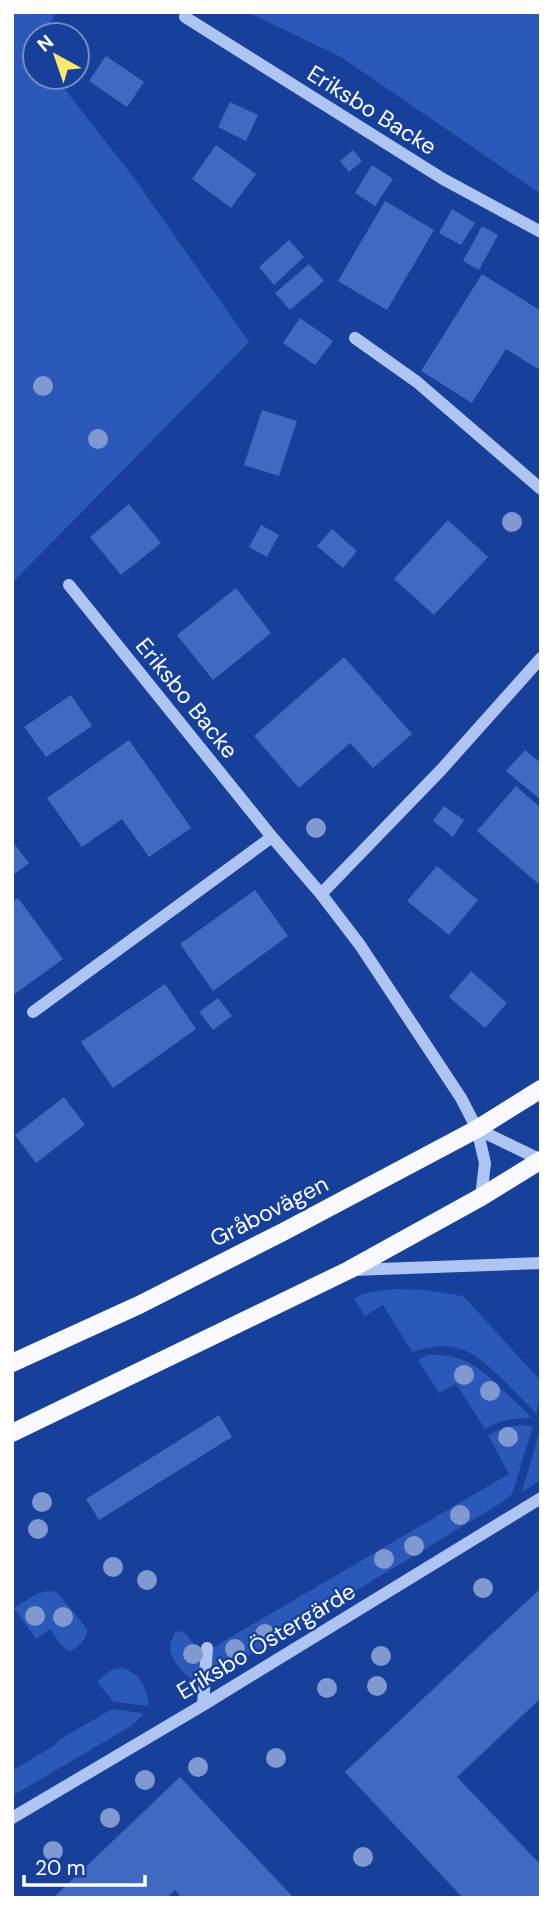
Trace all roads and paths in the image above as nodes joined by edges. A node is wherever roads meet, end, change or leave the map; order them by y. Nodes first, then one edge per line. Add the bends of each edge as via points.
1 (185, 17) dead end
2 (541, 232) edge
3 (355, 338) dead end
4 (541, 489) edge
5 (69, 585) dead end
6 (541, 658) edge
7 (272, 837) junction
8 (321, 894) junction
9 (33, 1012) dead end
10 (541, 1089) edge
11 (477, 1129) junction
12 (541, 1160) edge
13 (481, 1197) junction
14 (541, 1263) edge
15 (349, 1270) junction
16 (12, 1363) edge
17 (12, 1433) edge
18 (541, 1498) edge
19 (207, 1648) dead end
20 (203, 1705) junction
21 (12, 1818) edge

1 - 2 street, Eriksbo Backe via 443,179
3 - 4 street via 417,382
5 - 7 street, Eriksbo Backe
6 - 8 street
7 - 8 street, Eriksbo Backe
7 - 9 street
8 - 11 street, Eriksbo Backe via 360,945
10 - 11 main road, Gråbovägen
11 - 12 street
11 - 13 street, Eriksbo Backe via 485,1163
11 - 16 main road, Gråbovägen via 139,1305
12 - 13 main road
13 - 15 main road
14 - 15 street
15 - 17 main road
18 - 20 street, Eriksbo Östergärde
19 - 20 street
20 - 21 street, Eriksbo Östergärde

